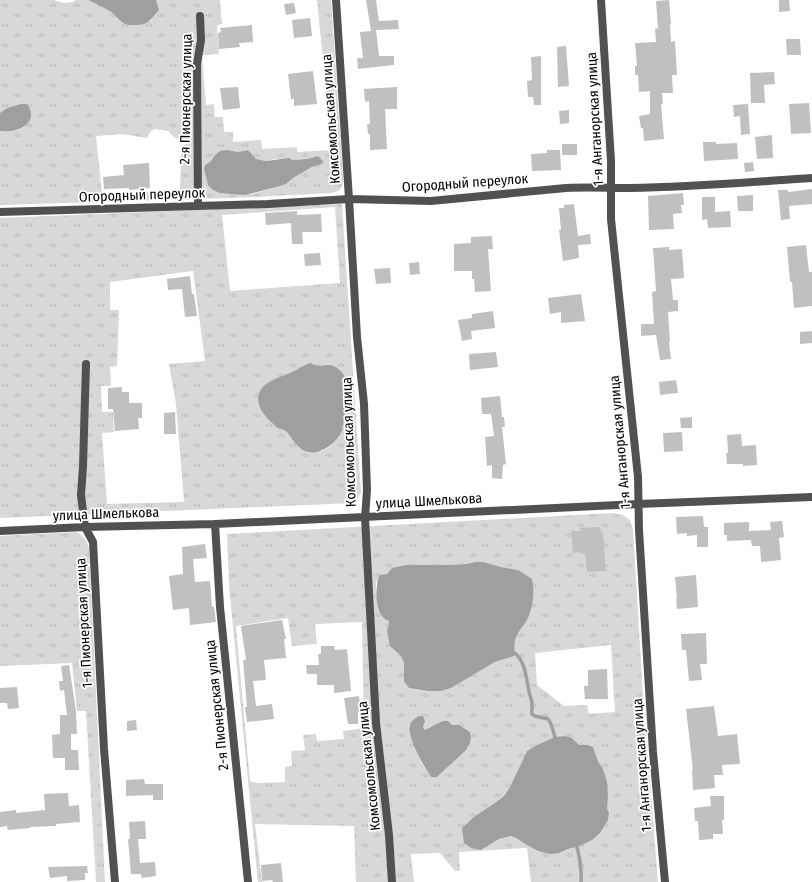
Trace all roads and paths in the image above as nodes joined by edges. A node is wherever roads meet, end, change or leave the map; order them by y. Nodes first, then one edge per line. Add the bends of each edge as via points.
1 (336, 0) edge
2 (601, 0) edge
3 (200, 16) dead end
4 (812, 178) edge
5 (612, 187) junction
6 (350, 199) junction
7 (198, 206) junction
8 (0, 212) edge
9 (86, 364) dead end
10 (812, 497) edge
11 (639, 504) junction
12 (365, 518) junction
13 (215, 524) junction
14 (85, 527) junction
15 (0, 531) edge
16 (115, 882) edge
17 (248, 882) edge
18 (392, 882) edge
19 (665, 882) edge

1 - 6 street, Комсомольская улица
2 - 5 street, 1-я Анганорская улица
3 - 7 street, 2-я Пионерская улица via 201,40 197,64
4 - 5 street, Огородный переулок
5 - 6 street, Огородный переулок via 566,188 431,201
5 - 11 street, 1-я Анганорская улица via 611,219
6 - 7 street, Огородный переулок
6 - 12 street, Комсомольская улица via 356,337 364,404 367,490
7 - 8 street, Огородный переулок
9 - 14 street, 1-я Пионерская улица via 81,495
10 - 11 street, улица Шмелькова
11 - 12 street, улица Шмелькова
11 - 19 street, 1-я Анганорская улица via 653,752
12 - 13 street, улица Шмелькова
12 - 18 street, Комсомольская улица via 376,723
13 - 14 street, улица Шмелькова
13 - 17 street, 2-я Пионерская улица via 220,607
14 - 15 street, улица Шмелькова
14 - 16 street, 1-я Пионерская улица via 93,542 104,749

